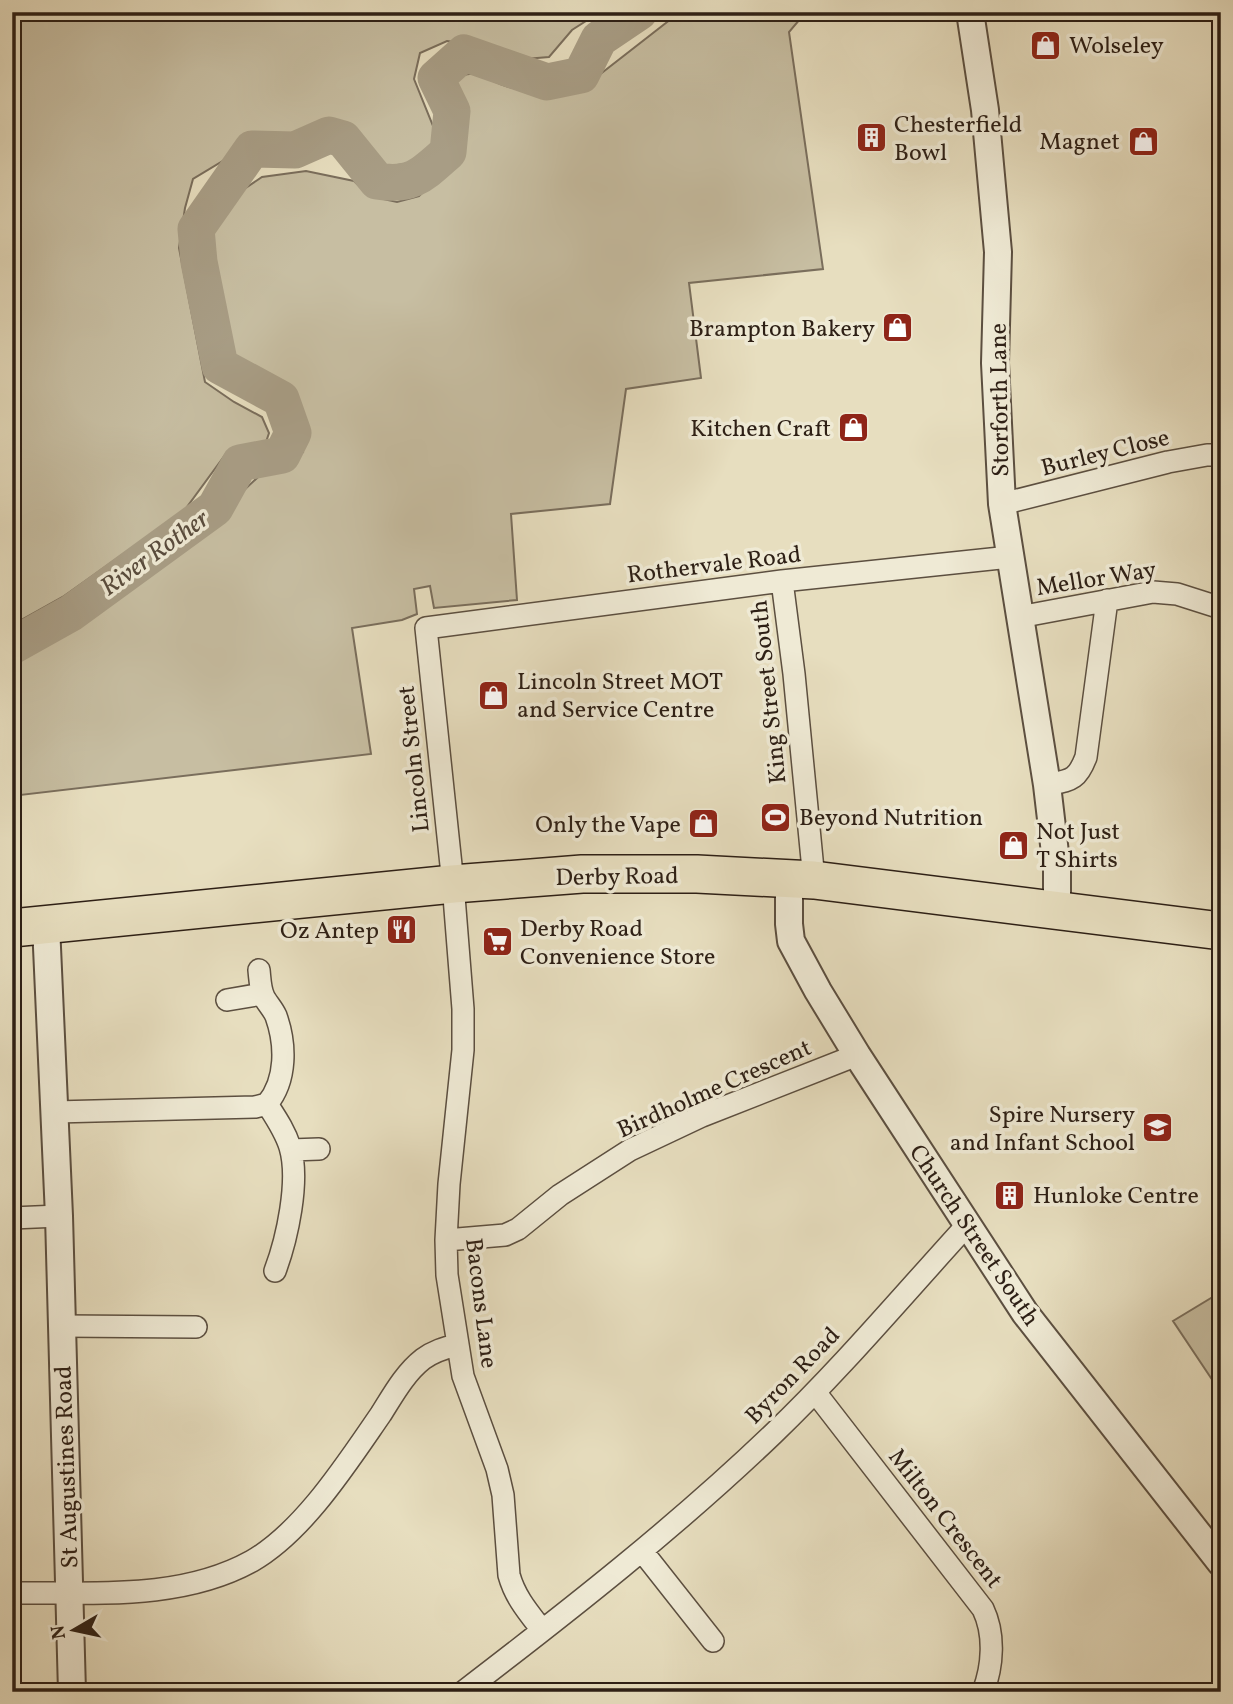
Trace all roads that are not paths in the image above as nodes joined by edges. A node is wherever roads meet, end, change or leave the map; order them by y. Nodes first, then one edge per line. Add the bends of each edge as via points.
1 (970, 12) edge
2 (1221, 455) edge
3 (1002, 504) junction
4 (1010, 557) junction
5 (782, 581) junction
6 (1107, 600) junction
7 (1221, 608) edge
8 (1018, 617) junction
9 (426, 628) joint
10 (1047, 785) junction
11 (801, 879) junction
12 (453, 884) junction
13 (1057, 910) junction
14 (29, 927) edge
15 (1221, 931) edge
16 (259, 970) dead end
17 (262, 994) junction
18 (228, 1000) dead end
19 (857, 1055) junction
20 (267, 1104) junction
21 (55, 1112) junction
22 (319, 1149) dead end
23 (291, 1150) junction
24 (59, 1216) junction
25 (12, 1218) edge
26 (968, 1224) junction
27 (446, 1240) junction
28 (275, 1271) dead end
29 (62, 1326) junction
30 (196, 1328) dead end
31 (457, 1345) junction
32 (815, 1392) junction
33 (642, 1551) junction
34 (1221, 1563) edge
35 (70, 1592) junction
36 (12, 1593) edge
37 (542, 1630) junction
38 (713, 1641) dead end
39 (465, 1691) edge
40 (72, 1692) edge
41 (983, 1692) edge

1 - 3 street, Storforth Lane via 985,110 998,252 995,363
2 - 3 street, Burley Close via 1168,462
3 - 4 street, Storforth Lane
4 - 5 street, Rothervale Road
4 - 8 street, Storforth Lane
5 - 9 street, Rothervale Road
5 - 11 street, King Street South via 794,674
6 - 7 street, Mellor Way via 1153,592 1178,594
6 - 8 street, Mellor Way
6 - 10 street via 1086,757 1074,778
8 - 10 street, Storforth Lane
9 - 12 street, Lincoln Street
10 - 13 street, Storforth Lane
11 - 12 highway, Derby Road via 582,874
11 - 13 highway, Derby Road
11 - 19 street, Church Street South via 789,924 791,941
12 - 14 highway, Derby Road
12 - 27 street, Bacons Lane via 463,1050
13 - 15 highway, Derby Road
14 - 21 street, St Augustines Road
16 - 17 street
17 - 18 street
17 - 20 street via 275,1015 284,1058 278,1086
19 - 26 street, Church Street South
19 - 27 street, Birdholme Crescent via 702,1116 630,1150 560,1195 519,1229 505,1235
20 - 21 street
20 - 23 street
21 - 24 street, St Augustines Road
22 - 23 street
23 - 28 street via 290,1219
24 - 25 street
24 - 29 street, St Augustines Road
26 - 32 street, Byron Road
26 - 34 street, Church Street South via 1025,1314
27 - 31 street, Bacons Lane
29 - 30 street
29 - 35 street, St Augustines Road
31 - 35 street via 437,1350 411,1370 331,1485 280,1540 253,1560 195,1584 168,1589
31 - 37 street, Bacons Lane via 503,1495 512,1587
32 - 33 street, Byron Road
32 - 41 street, Milton Crescent via 983,1609 988,1618 991,1662
33 - 37 street, Byron Road
33 - 38 street
35 - 36 street
35 - 40 street, St Augustines Road
37 - 39 street, Byron Road

